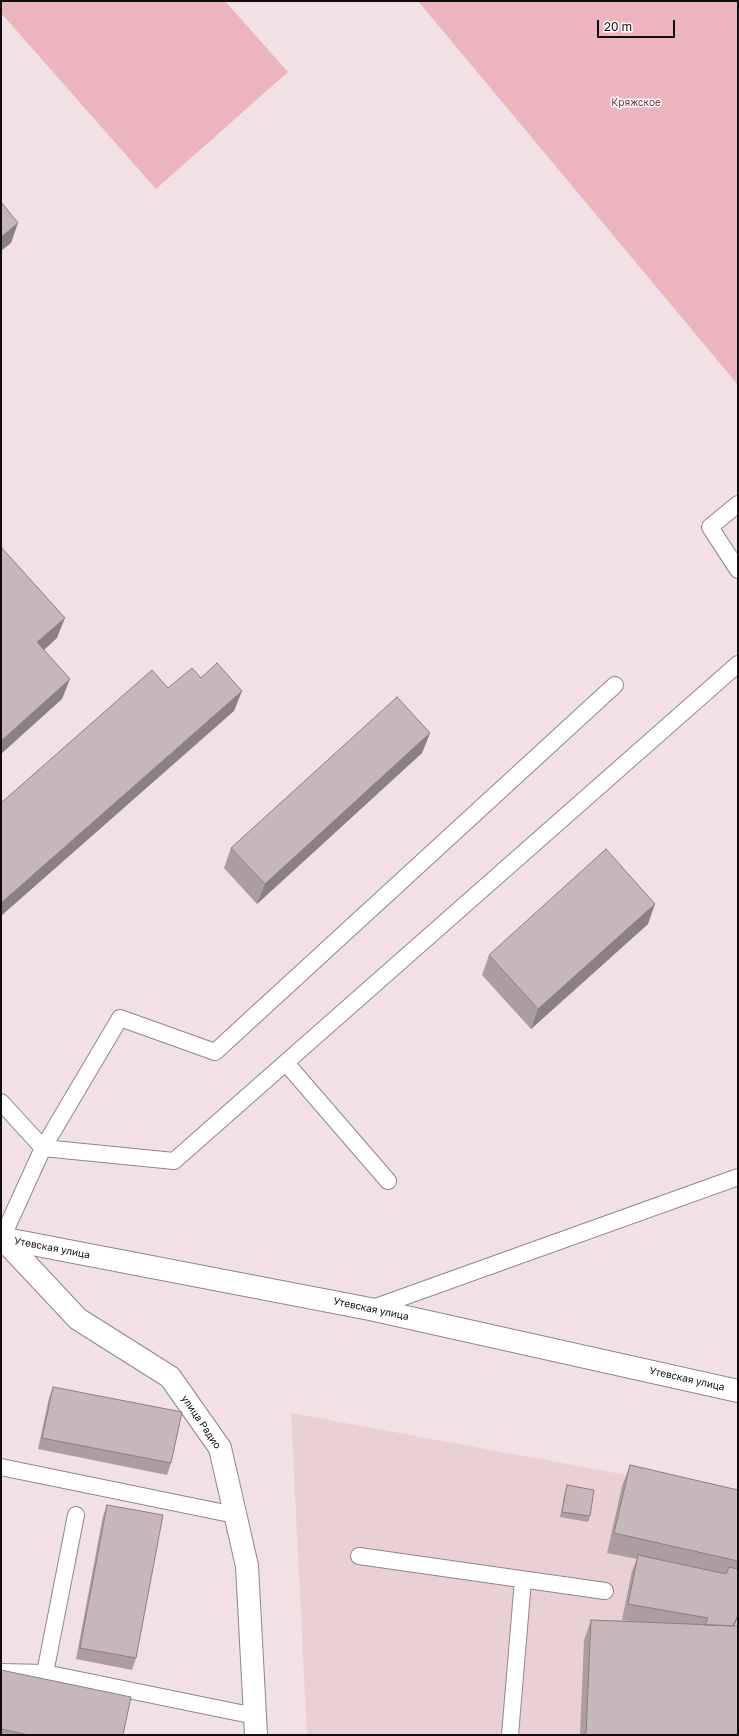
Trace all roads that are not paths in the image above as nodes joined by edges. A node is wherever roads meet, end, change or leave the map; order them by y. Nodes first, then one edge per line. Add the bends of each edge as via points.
1 (738, 504) edge
2 (738, 570) edge
3 (738, 664) edge
4 (615, 685) dead end
5 (286, 1063) junction
6 (1, 1102) edge
7 (43, 1148) junction
8 (738, 1178) edge
9 (388, 1181) dead end
10 (1, 1242) edge
11 (370, 1309) junction
12 (738, 1390) edge
13 (1, 1467) edge
14 (235, 1514) junction
15 (76, 1515) dead end
16 (358, 1556) dead end
17 (523, 1580) junction
18 (605, 1591) dead end
19 (1, 1672) edge
20 (45, 1673) junction
21 (255, 1725) edge
22 (510, 1735) edge

1 - 2 lane via 710,527
3 - 5 lane
4 - 7 lane via 215,1052 120,1018
5 - 7 lane via 174,1161
5 - 9 lane
6 - 7 lane
7 - 10 lane
8 - 11 lane
10 - 11 main road, Утевская улица
10 - 14 main road, улица Радио via 78,1319 170,1377 220,1448
11 - 12 main road, Утевская улица
13 - 14 lane
14 - 21 main road, улица Радио via 247,1566
15 - 20 lane
16 - 17 lane
17 - 18 lane
17 - 22 lane
19 - 20 lane
20 - 21 lane

